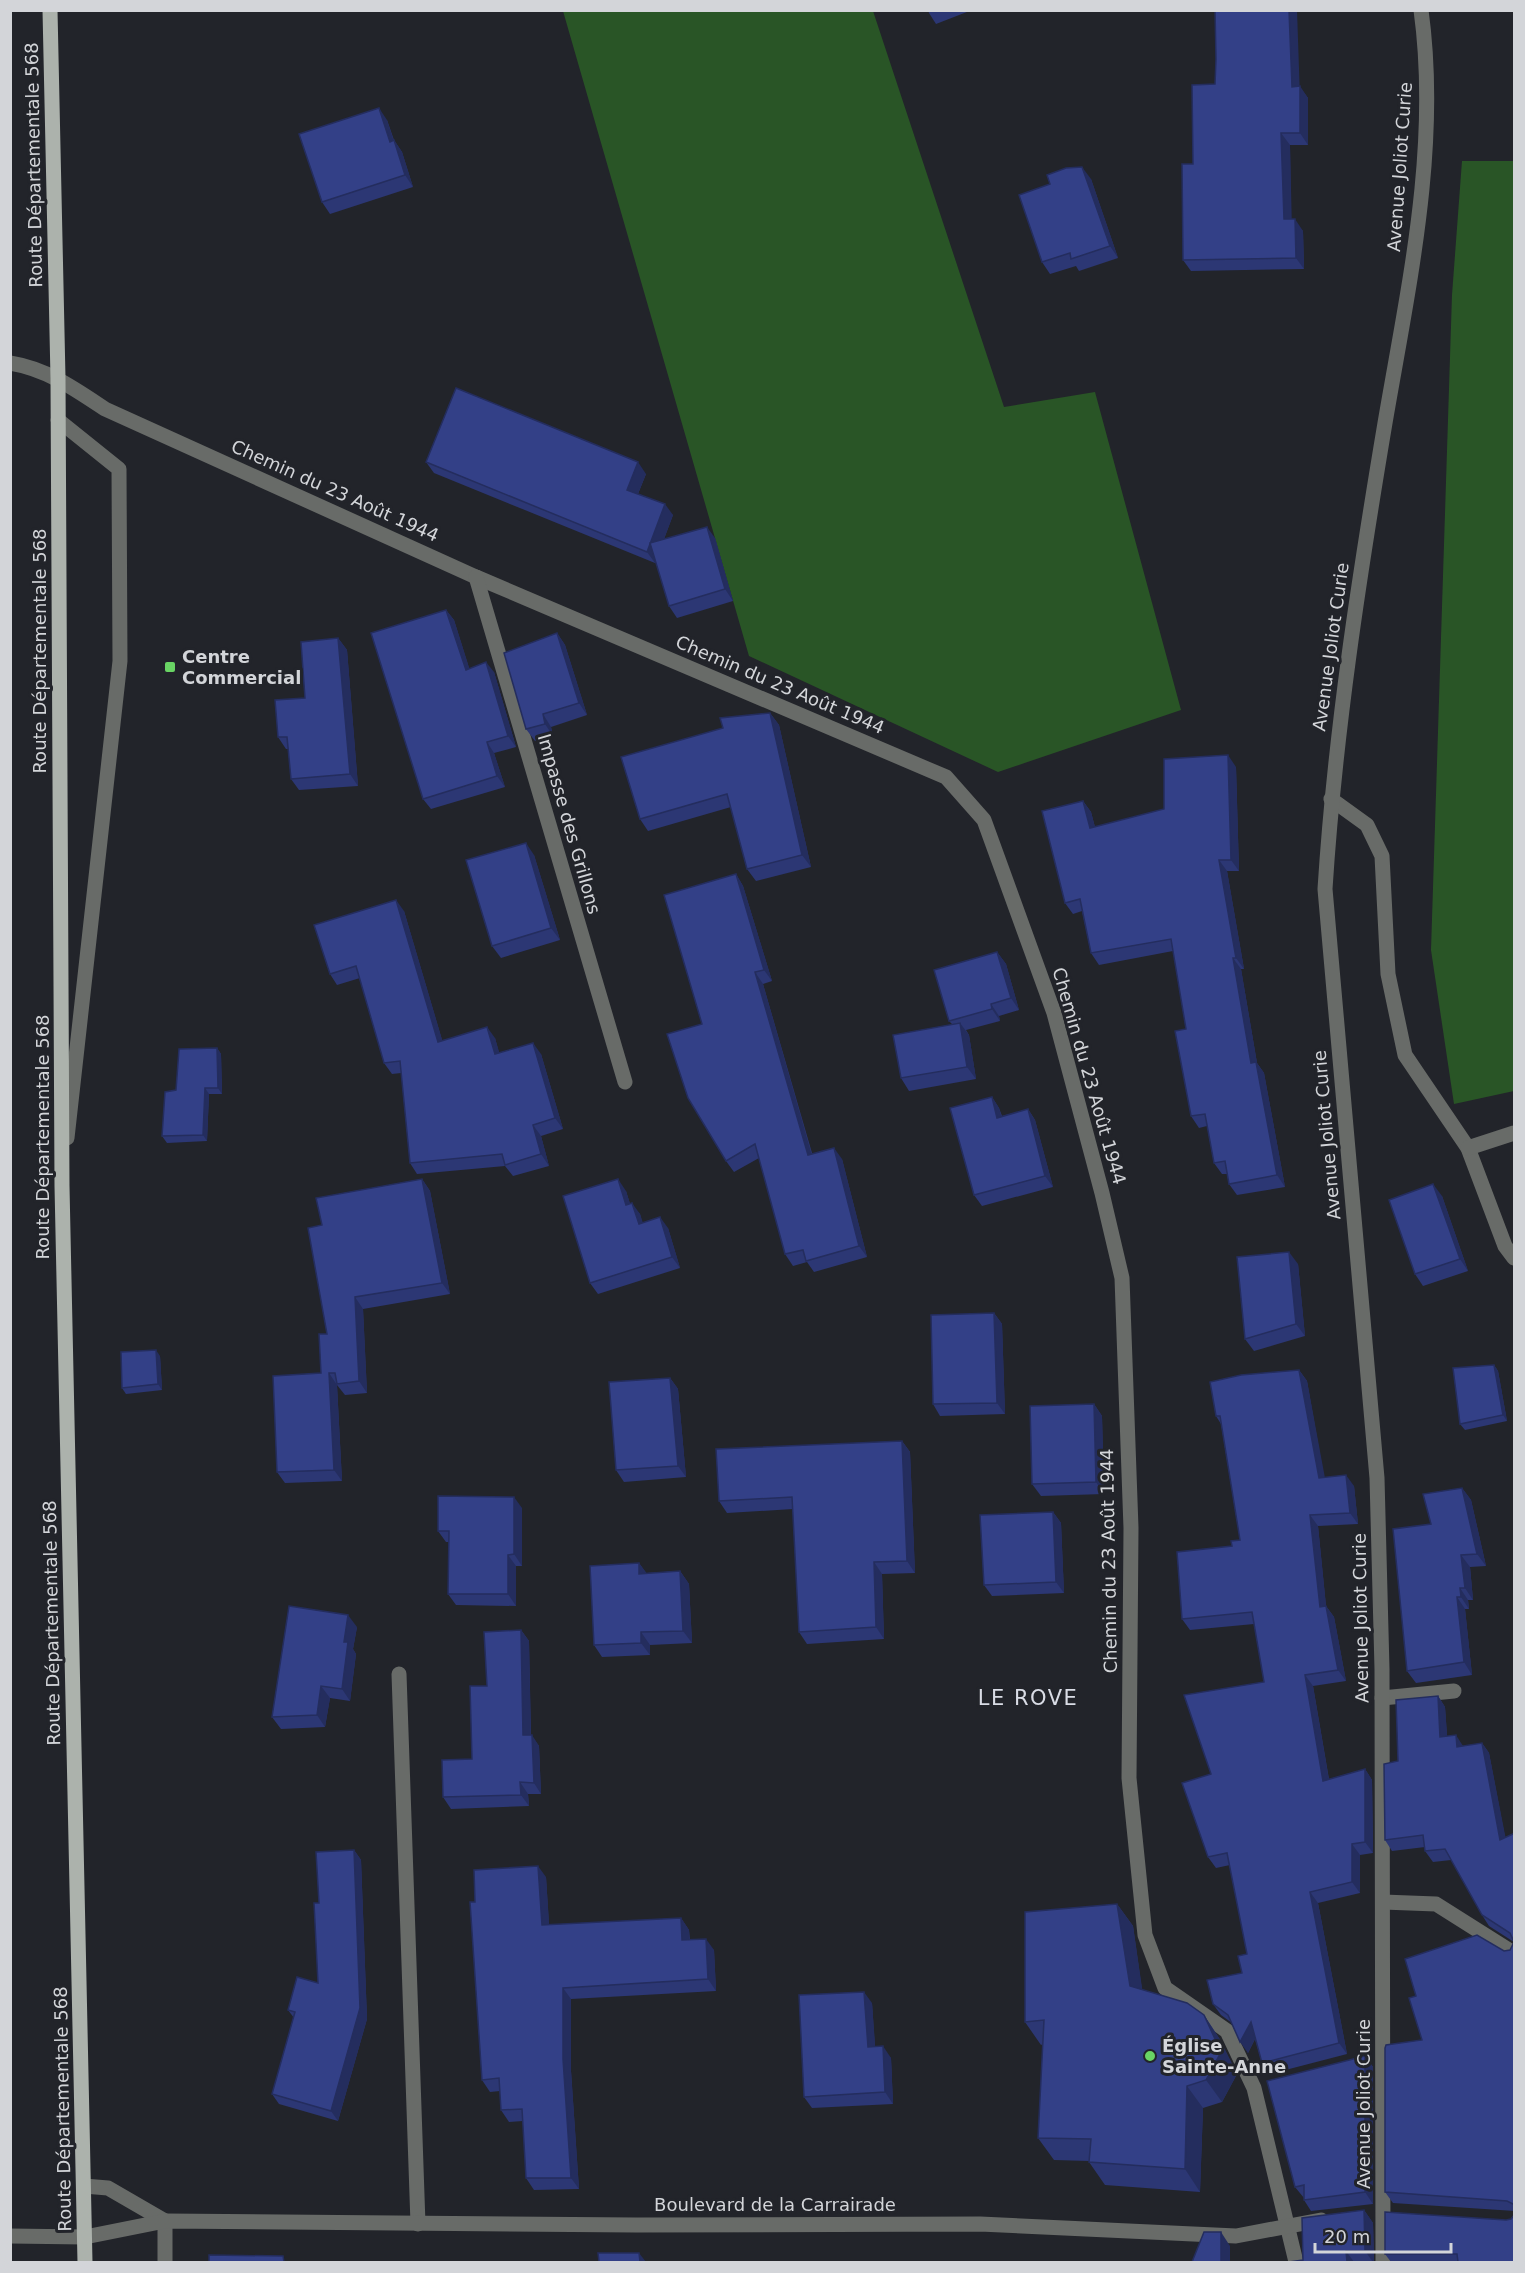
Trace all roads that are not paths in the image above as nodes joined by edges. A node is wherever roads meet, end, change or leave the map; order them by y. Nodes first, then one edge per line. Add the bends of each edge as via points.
1 (50, 10) edge
2 (1421, 10) edge
3 (10, 363) edge
4 (58, 378) junction
5 (58, 420) junction
6 (476, 577) junction
7 (1331, 799) junction
8 (625, 1082) dead end
9 (1515, 1133) edge
10 (1468, 1148) junction
11 (62, 1186) junction
12 (1515, 1257) edge
13 (399, 1674) dead end
14 (1454, 1691) dead end
15 (1382, 1698) junction
16 (1383, 1902) junction
17 (1512, 1952) edge
18 (1384, 2054) junction
19 (1362, 2060) edge
20 (84, 2186) junction
21 (1384, 2212) junction
22 (1403, 2213) edge
23 (1363, 2215) edge
24 (1342, 2218) edge
25 (165, 2221) junction
26 (418, 2224) junction
27 (1289, 2224) junction
28 (10, 2236) edge
29 (85, 2237) junction
30 (85, 2262) edge
31 (165, 2262) edge
32 (1296, 2262) edge
33 (1383, 2262) edge

1 - 4 main road, Route Départementale 568
2 - 7 street, Avenue Joliot Curie via 1428,57 1419,220 1351,628
3 - 4 street, Chemin du 23 Août 1944
4 - 5 main road, Route Départementale 568
4 - 6 street, Chemin du 23 Août 1944 via 105,409
5 - 11 main road, Route Départementale 568
5 - 11 street via 118,469 120,637
6 - 8 street, Impasse des Grillons
6 - 27 street, Chemin du 23 Août 1944 via 946,777 984,820 1054,1013 1122,1278 1131,1528 1129,1778 1145,1935 1165,1988 1227,2031 1259,2087
7 - 10 street via 1367,825 1382,856 1388,974 1405,1055
7 - 15 street, Avenue Joliot Curie via 1325,889 1377,1478
9 - 10 street
10 - 12 street via 1505,1246
11 - 20 main road, Route Départementale 568
13 - 26 street
14 - 15 street
15 - 16 street, Avenue Joliot Curie
16 - 17 street via 1436,1904
16 - 18 street, Avenue Joliot Curie
18 - 19 street
18 - 21 street, Avenue Joliot Curie
20 - 25 street, Boulevard de la Carrairade via 108,2188
20 - 29 main road, Route Départementale 568
21 - 22 street
21 - 23 street
21 - 33 street, Avenue Joliot Curie
24 - 27 street, Boulevard de la Carrairade
25 - 26 street, Boulevard de la Carrairade
25 - 29 street, Boulevard de la Carrairade
25 - 31 street
26 - 27 street, Boulevard de la Carrairade via 980,2224 1236,2236
27 - 32 street, Chemin du 23 Août 1944
28 - 29 street, Boulevard de la Carrairade
29 - 30 main road, Route Départementale 568

